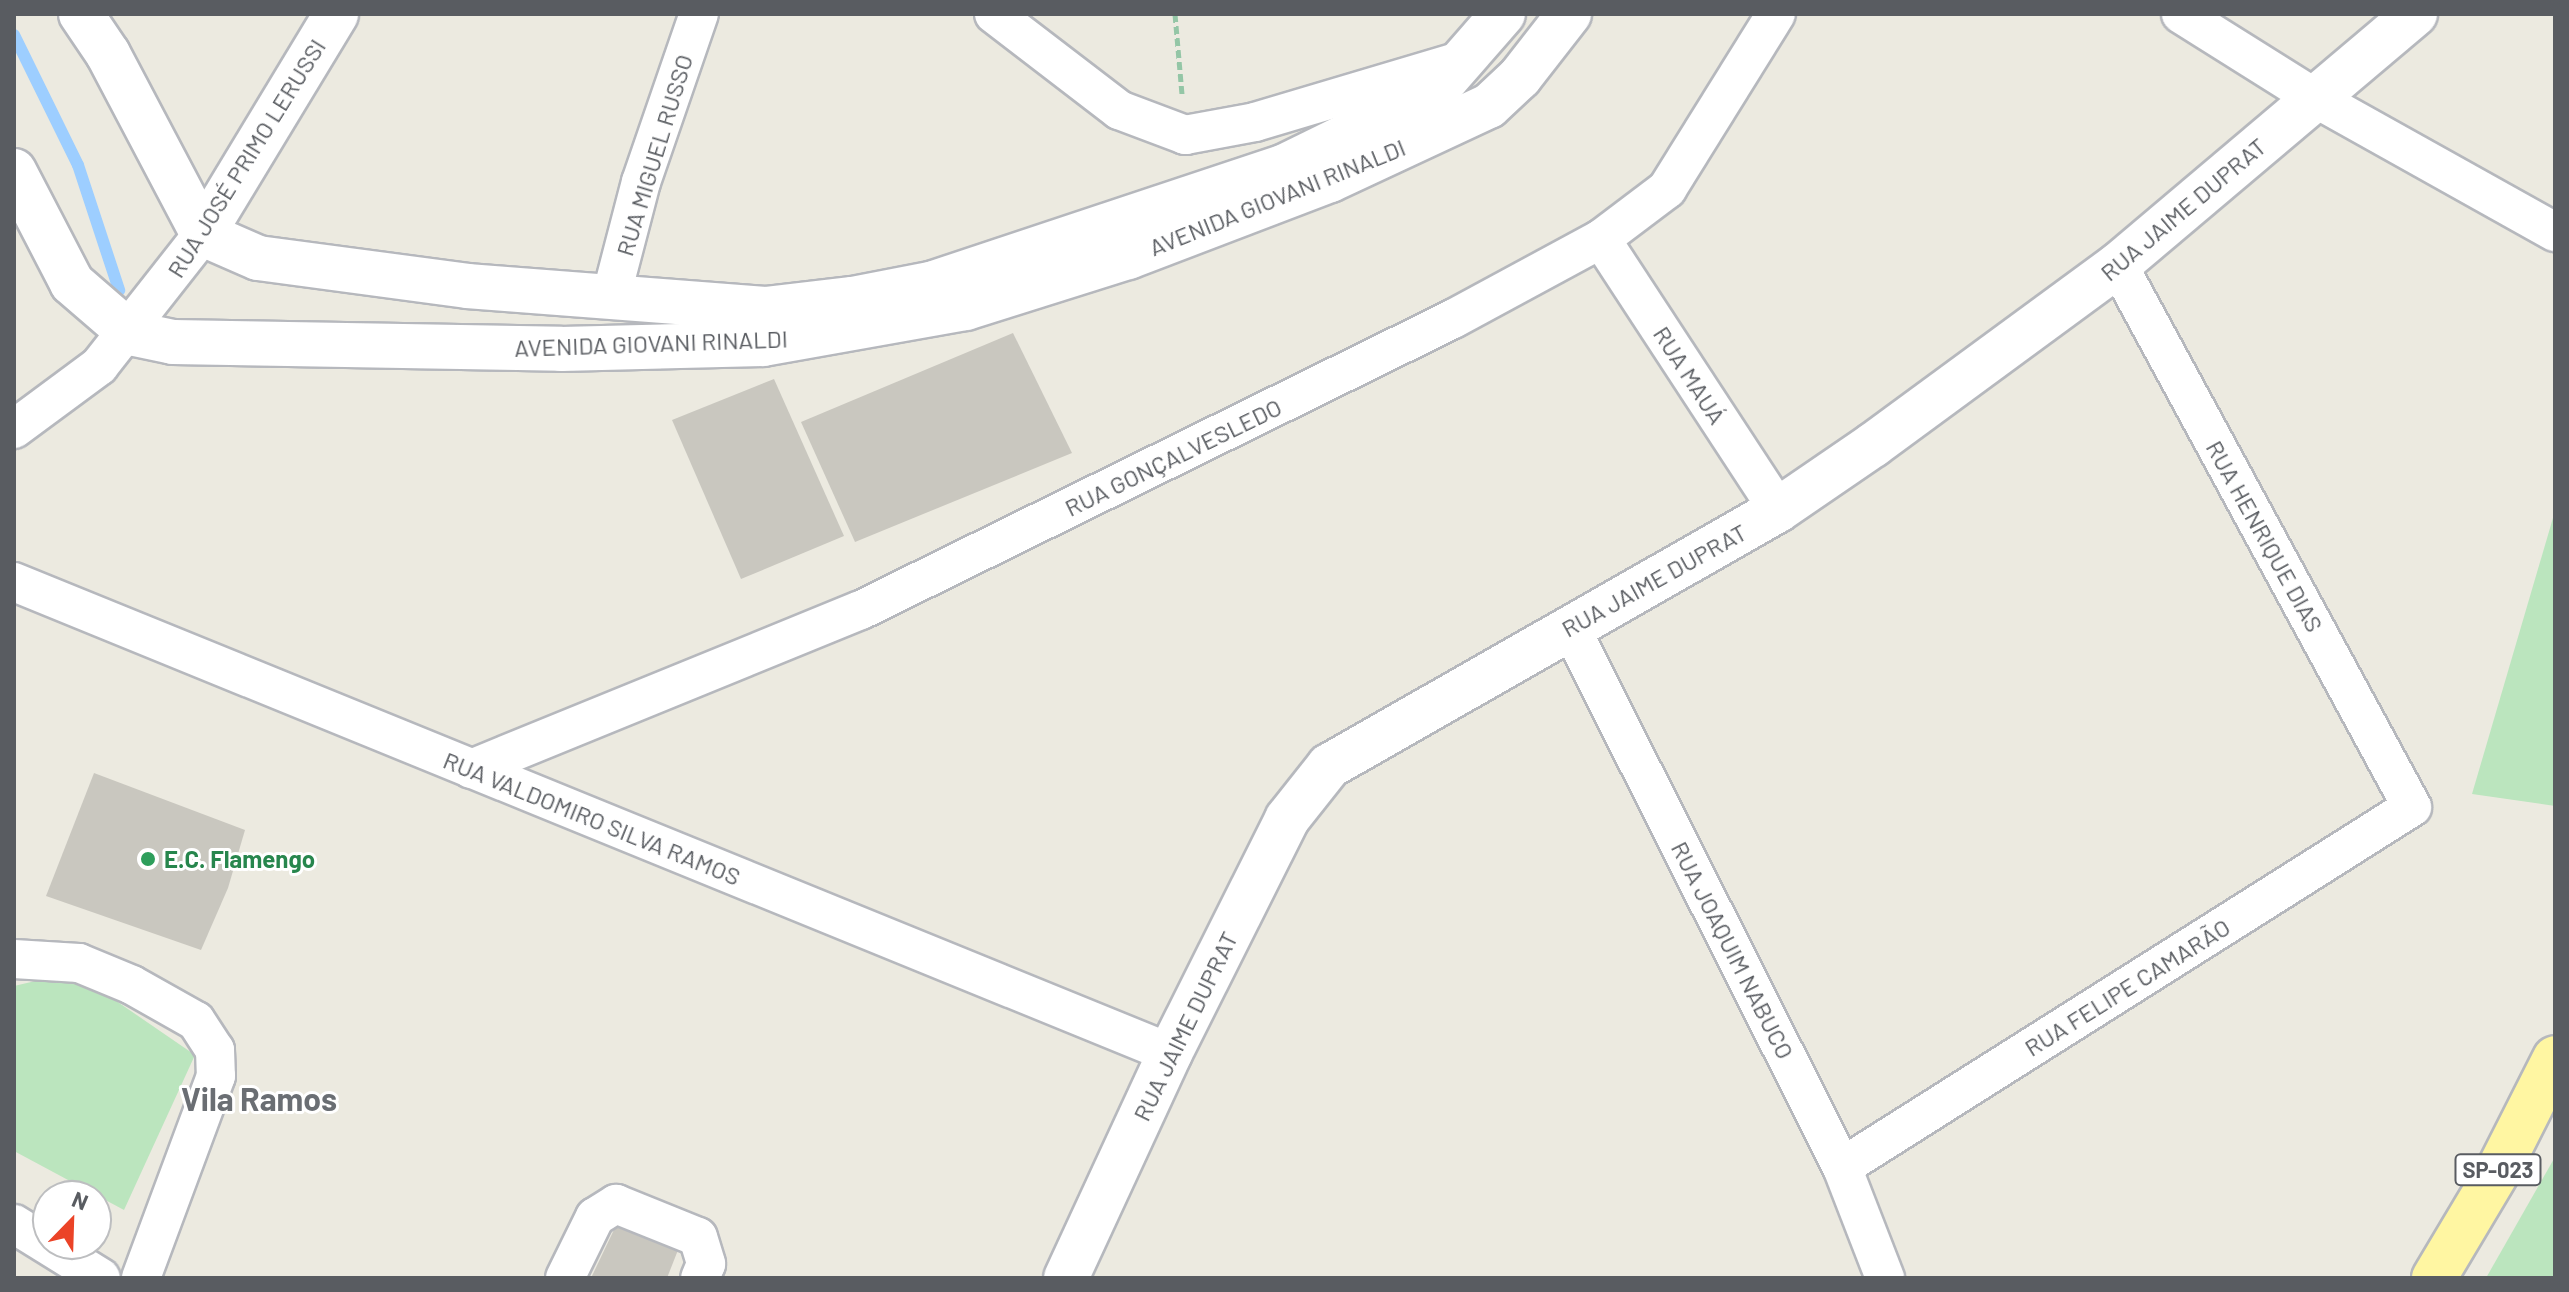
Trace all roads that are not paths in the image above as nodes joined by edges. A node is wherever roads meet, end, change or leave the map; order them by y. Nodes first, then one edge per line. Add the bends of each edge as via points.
1 (81, 14) edge
2 (336, 14) edge
3 (699, 14) edge
4 (994, 14) edge
5 (1503, 14) edge
6 (1569, 14) edge
7 (1776, 14) edge
8 (2181, 14) edge
9 (2415, 14) edge
10 (1467, 59) junction
11 (1509, 88) junction
12 (2315, 98) junction
13 (14, 171) edge
14 (2555, 232) edge
15 (203, 234) junction
16 (1601, 239) junction
17 (2118, 265) junction
18 (611, 297) junction
19 (130, 333) junction
20 (14, 429) edge
21 (1778, 510) junction
22 (14, 582) edge
23 (1570, 627) junction
24 (471, 769) junction
25 (2412, 807) joint
26 (14, 959) edge
27 (1170, 1053) junction
28 (2555, 1058) edge
29 (1842, 1167) junction
30 (14, 1224) edge
31 (101, 1278) edge
32 (141, 1278) edge
33 (565, 1278) edge
34 (700, 1278) edge
35 (1066, 1278) edge
36 (1885, 1278) edge
37 (2434, 1278) edge

1 - 15 street via 108,54
2 - 15 street, RUA JOSÉ PRIMO LERUSSI
3 - 18 street, RUA MIGUEL RUSSO via 641,182
4 - 10 street via 1119,110 1185,135 1255,122
5 - 10 street, AVENIDA GIOVANI RINALDI
6 - 11 street, AVENIDA GIOVANI RINALDI
7 - 16 street, RUA GONÇALVESLEDO via 1667,189
8 - 12 street
9 - 12 street, RUA JAIME DUPRAT
10 - 11 street
10 - 18 street, AVENIDA GIOVANI RINALDI via 1434,93 1283,167 934,283 784,309
11 - 19 street, AVENIDA GIOVANI RINALDI via 1489,106 1330,180 1128,257 966,308 887,325 763,344 561,349 173,342
12 - 14 street
12 - 17 street, RUA JAIME DUPRAT
13 - 19 street via 72,283
15 - 18 street, AVENIDA GIOVANI RINALDI via 258,258 467,286
15 - 19 street, RUA JOSÉ PRIMO LERUSSI
16 - 21 street, RUA MAUÁ
16 - 24 street, RUA GONÇALVESLEDO via 1453,319 861,610
17 - 21 street, RUA JAIME DUPRAT
17 - 25 street, RUA HENRIQUE DIAS
19 - 20 street, RUA JOSÉ PRIMO LERUSSI via 99,366
21 - 23 street, RUA JAIME DUPRAT
22 - 24 street, RUA VALDOMIRO SILVA RAMOS
23 - 27 street, RUA JAIME DUPRAT via 1329,766 1287,819
23 - 29 street, RUA JOAQUIM NABUCO
24 - 27 street, RUA VALDOMIRO SILVA RAMOS
25 - 29 street, RUA FELIPE CAMARÃO
26 - 32 street via 79,963 132,985 196,1021 215,1050 216,1076
27 - 35 street, RUA JAIME DUPRAT
28 - 37 main road, SP-023 via 2499,1169
29 - 36 street, RUA JOAQUIM NABUCO
30 - 31 street
33 - 34 street via 595,1217 616,1204 698,1237 706,1264

